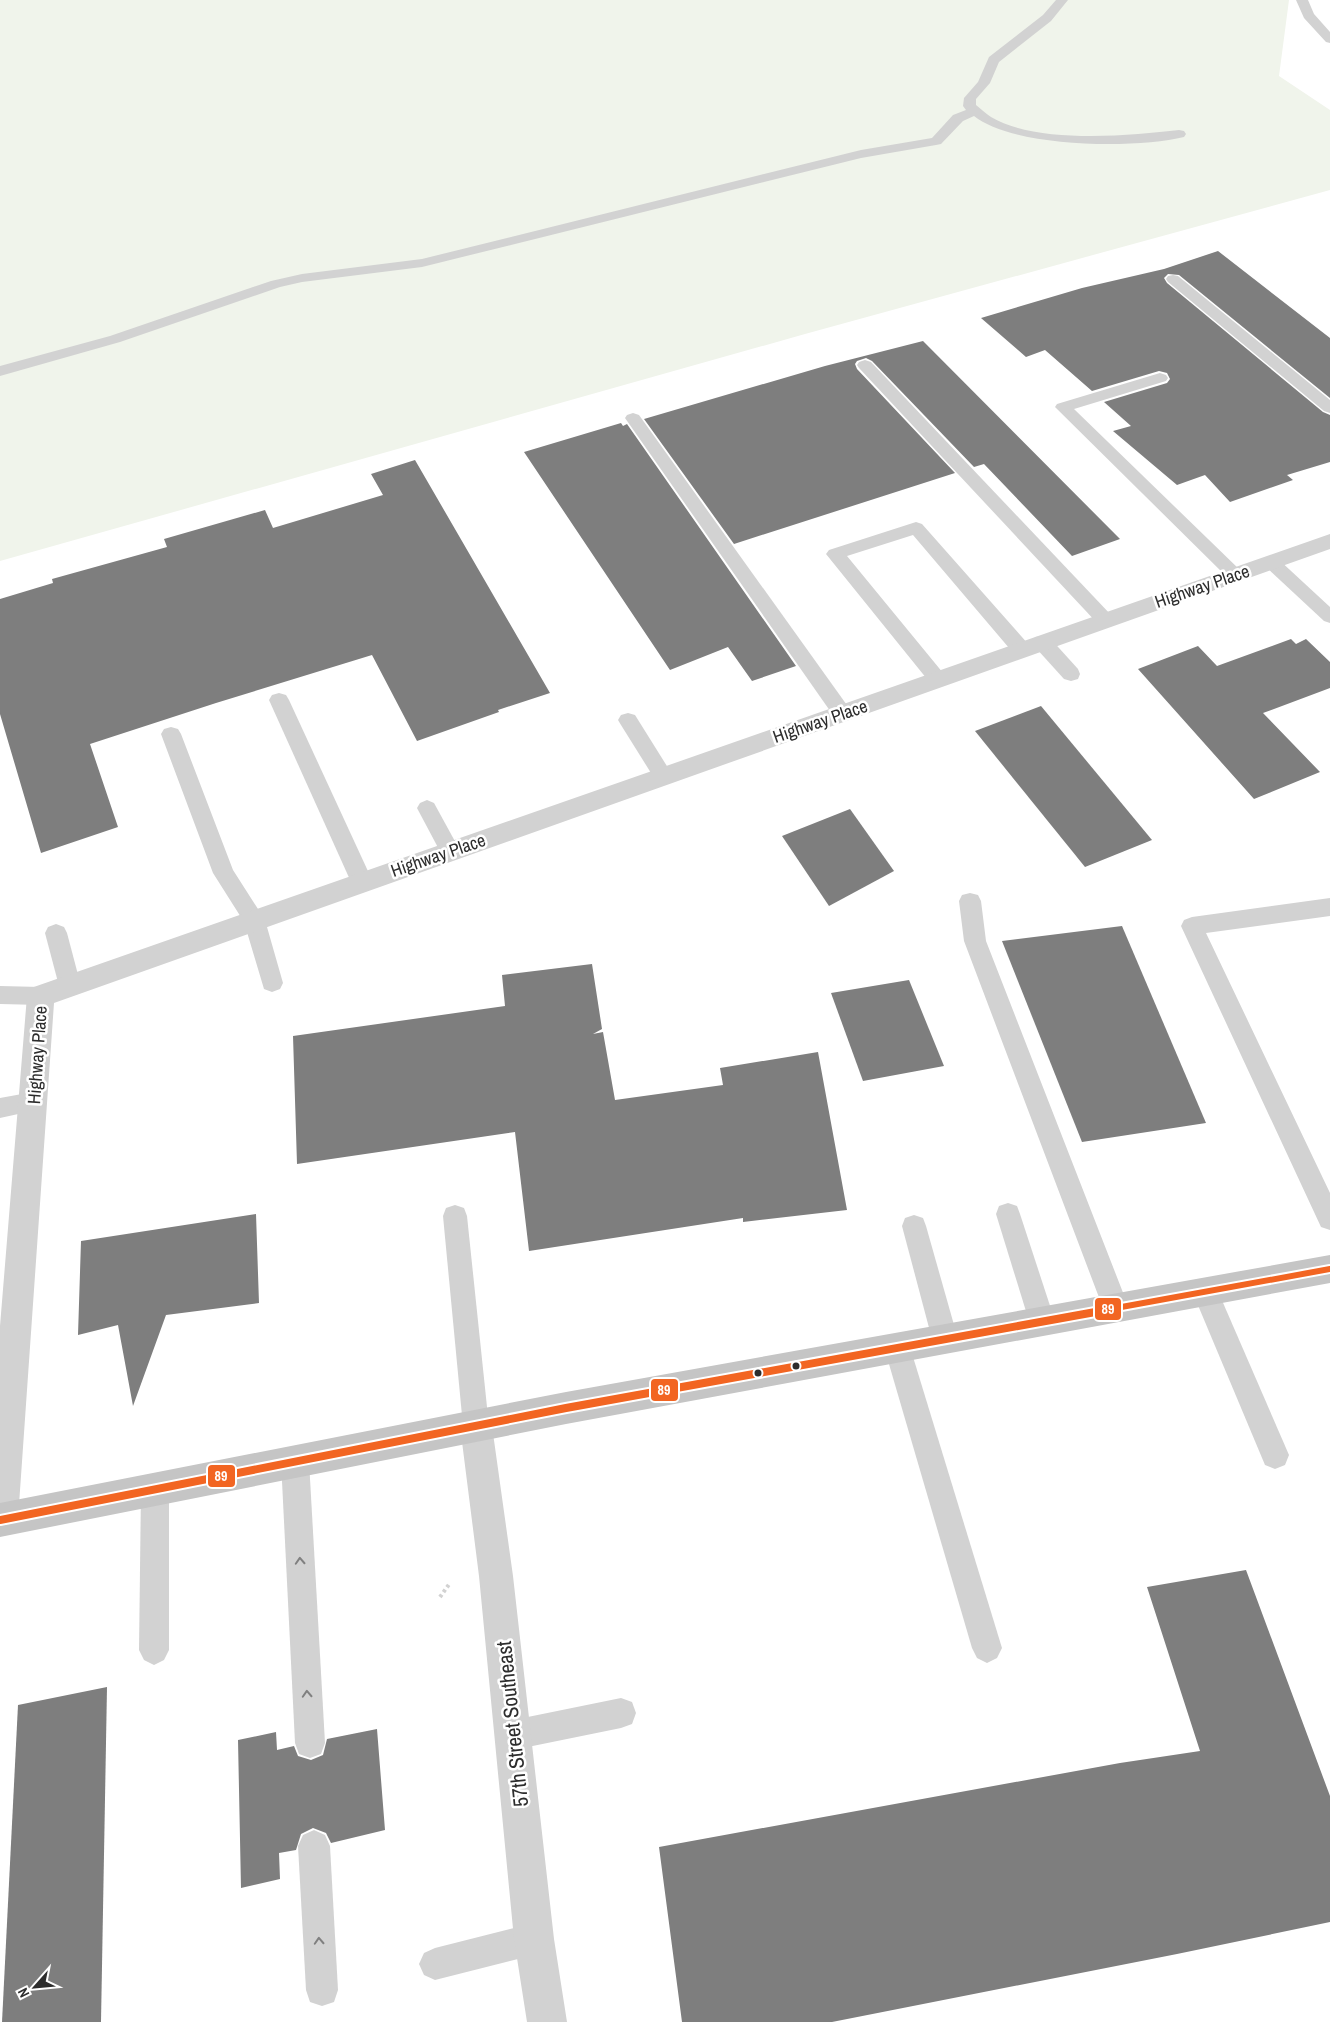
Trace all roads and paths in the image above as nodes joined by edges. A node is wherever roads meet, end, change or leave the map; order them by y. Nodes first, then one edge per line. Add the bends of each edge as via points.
1 (1062, 0) edge
2 (1302, 0) edge
3 (1330, 39) edge
4 (974, 111) junction
5 (1179, 134) dead end
6 (1173, 279) dead end
7 (865, 365) dead end
8 (0, 371) edge
9 (1160, 378) dead end
10 (1330, 408) edge
11 (633, 418) dead end
12 (1330, 541) edge
13 (1271, 562) junction
14 (1235, 574) junction
15 (1330, 617) edge
16 (1105, 620) junction
17 (1032, 646) junction
18 (1071, 674) dead end
19 (938, 680) junction
20 (279, 700) dead end
21 (842, 713) junction
22 (628, 720) dead end
23 (171, 734) dead end
24 (663, 776) junction
25 (427, 808) dead end
26 (450, 851) junction
27 (362, 882) junction
28 (970, 901) dead end
29 (1330, 907) edge
30 (254, 920) junction
31 (56, 933) dead end
32 (272, 983) dead end
33 (70, 986) junction
34 (0, 995) edge
35 (41, 996) junction
36 (33, 1102) junction
37 (0, 1108) edge
38 (1008, 1214) dead end
39 (455, 1216) dead end
40 (1330, 1219) edge
41 (914, 1226) dead end
42 (1330, 1269) edge
43 (1205, 1291) junction
44 (1116, 1308) junction
45 (1042, 1321) junction
46 (945, 1339) junction
47 (897, 1347) junction
48 (476, 1426) junction
49 (1276, 1455) dead end
50 (295, 1461) junction
51 (155, 1489) junction
52 (1, 1519) edge
53 (450, 1583) dead end
54 (440, 1597) dead end
55 (987, 1648) dead end
56 (154, 1650) dead end
57 (621, 1714) dead end
58 (513, 1735) junction
59 (310, 1743) dead end
60 (314, 1846) dead end
61 (534, 1939) junction
62 (435, 1964) dead end
63 (322, 1990) dead end
64 (547, 2022) edge

1 - 4 lane via 1046,18 993,60 984,83 970,98 969,106
2 - 3 lane via 1308,15
4 - 5 lane via 1000,126 1027,134 1097,140
4 - 8 lane via 958,118 936,141 861,154 422,263 293,280 115,339
6 - 10 lane
7 - 16 lane
9 - 14 lane via 1063,407
11 - 21 lane
12 - 13 street, Highway Place
13 - 14 street, Highway Place
13 - 15 lane
14 - 16 street, Highway Place
16 - 17 street, Highway Place
17 - 18 lane
17 - 19 street, Highway Place
17 - 19 lane via 916,528 835,554
19 - 21 street, Highway Place
20 - 27 lane
21 - 24 street, Highway Place
22 - 24 lane
23 - 30 lane via 224,873
24 - 26 street, Highway Place
25 - 26 lane
26 - 27 street, Highway Place
27 - 30 street, Highway Place
28 - 44 lane via 975,941
29 - 40 lane via 1192,926
30 - 32 lane
30 - 33 street, Highway Place
31 - 33 lane
33 - 35 street, Highway Place
34 - 35 lane
35 - 36 street, Highway Place
36 - 37 lane
36 - 52 street, Highway Place
38 - 45 lane
39 - 48 lane
41 - 46 lane
42 - 43 main road
43 - 44 main road
43 - 49 lane
44 - 45 main road
45 - 46 main road
46 - 47 main road
47 - 48 main road
47 - 55 lane
48 - 50 main road
48 - 58 street, 57th Street Southeast
50 - 51 main road
59 -> 50 lane
51 - 52 main road
51 - 56 lane
53 - 54 path
57 - 58 lane
58 - 61 street, 57th Street Southeast
63 -> 60 lane
61 - 62 lane
61 - 64 street, 57th Street Southeast

